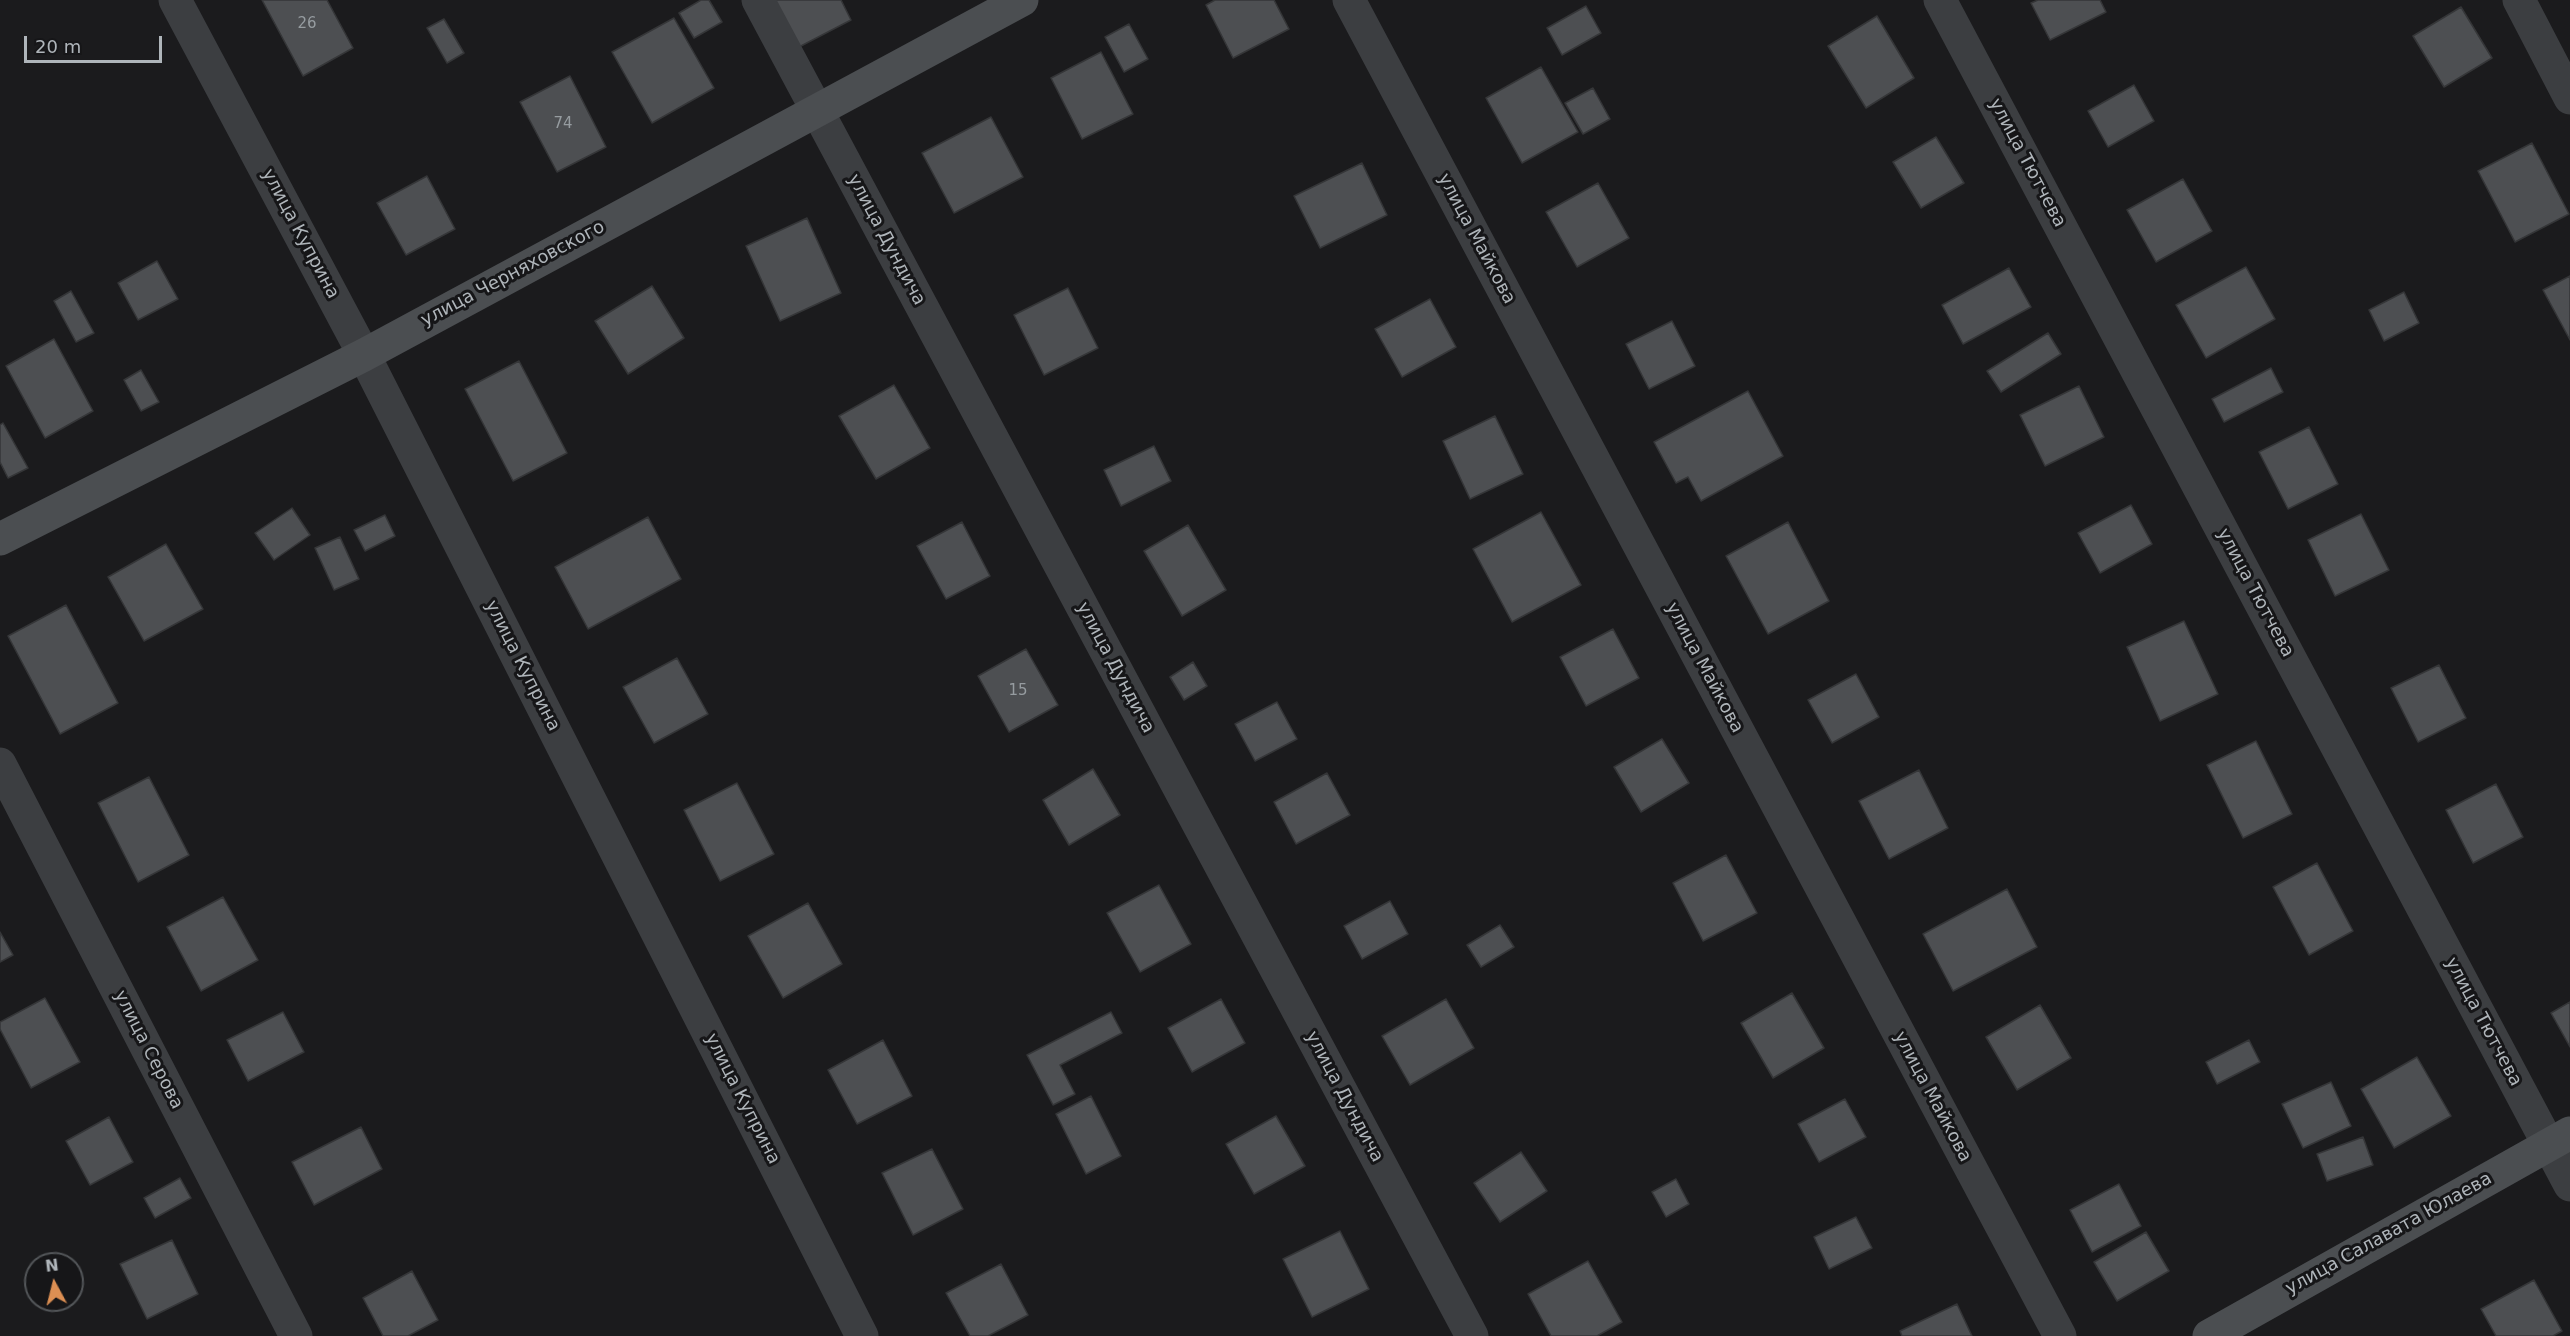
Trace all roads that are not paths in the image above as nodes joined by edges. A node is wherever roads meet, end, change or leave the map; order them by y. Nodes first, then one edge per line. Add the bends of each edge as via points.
1 (175, 0) edge
2 (758, 0) edge
3 (1022, 0) edge
4 (1349, 0) edge
5 (1940, 0) edge
6 (2519, 0) edge
7 (2570, 98) edge
8 (817, 111) junction
9 (364, 355) junction
10 (0, 539) edge
11 (0, 764) edge
12 (2559, 1138) edge
13 (2570, 1185) edge
14 (296, 1336) edge
15 (862, 1336) edge
16 (1472, 1336) edge
17 (2060, 1336) edge
18 (2209, 1336) edge

1 - 9 street, улица Куприна
2 - 8 street, улица Дундича
3 - 8 street, улица Черняховского
4 - 17 street, улица Майкова
5 - 12 street, улица Тютчева
6 - 7 street
8 - 9 street, улица Черняховского
8 - 16 street, улица Дундича
9 - 10 street, улица Черняховского
9 - 15 street, улица Куприна
11 - 14 street, улица Серова
12 - 13 street, улица Тютчева
12 - 18 street, улица Салавата Юлаева

